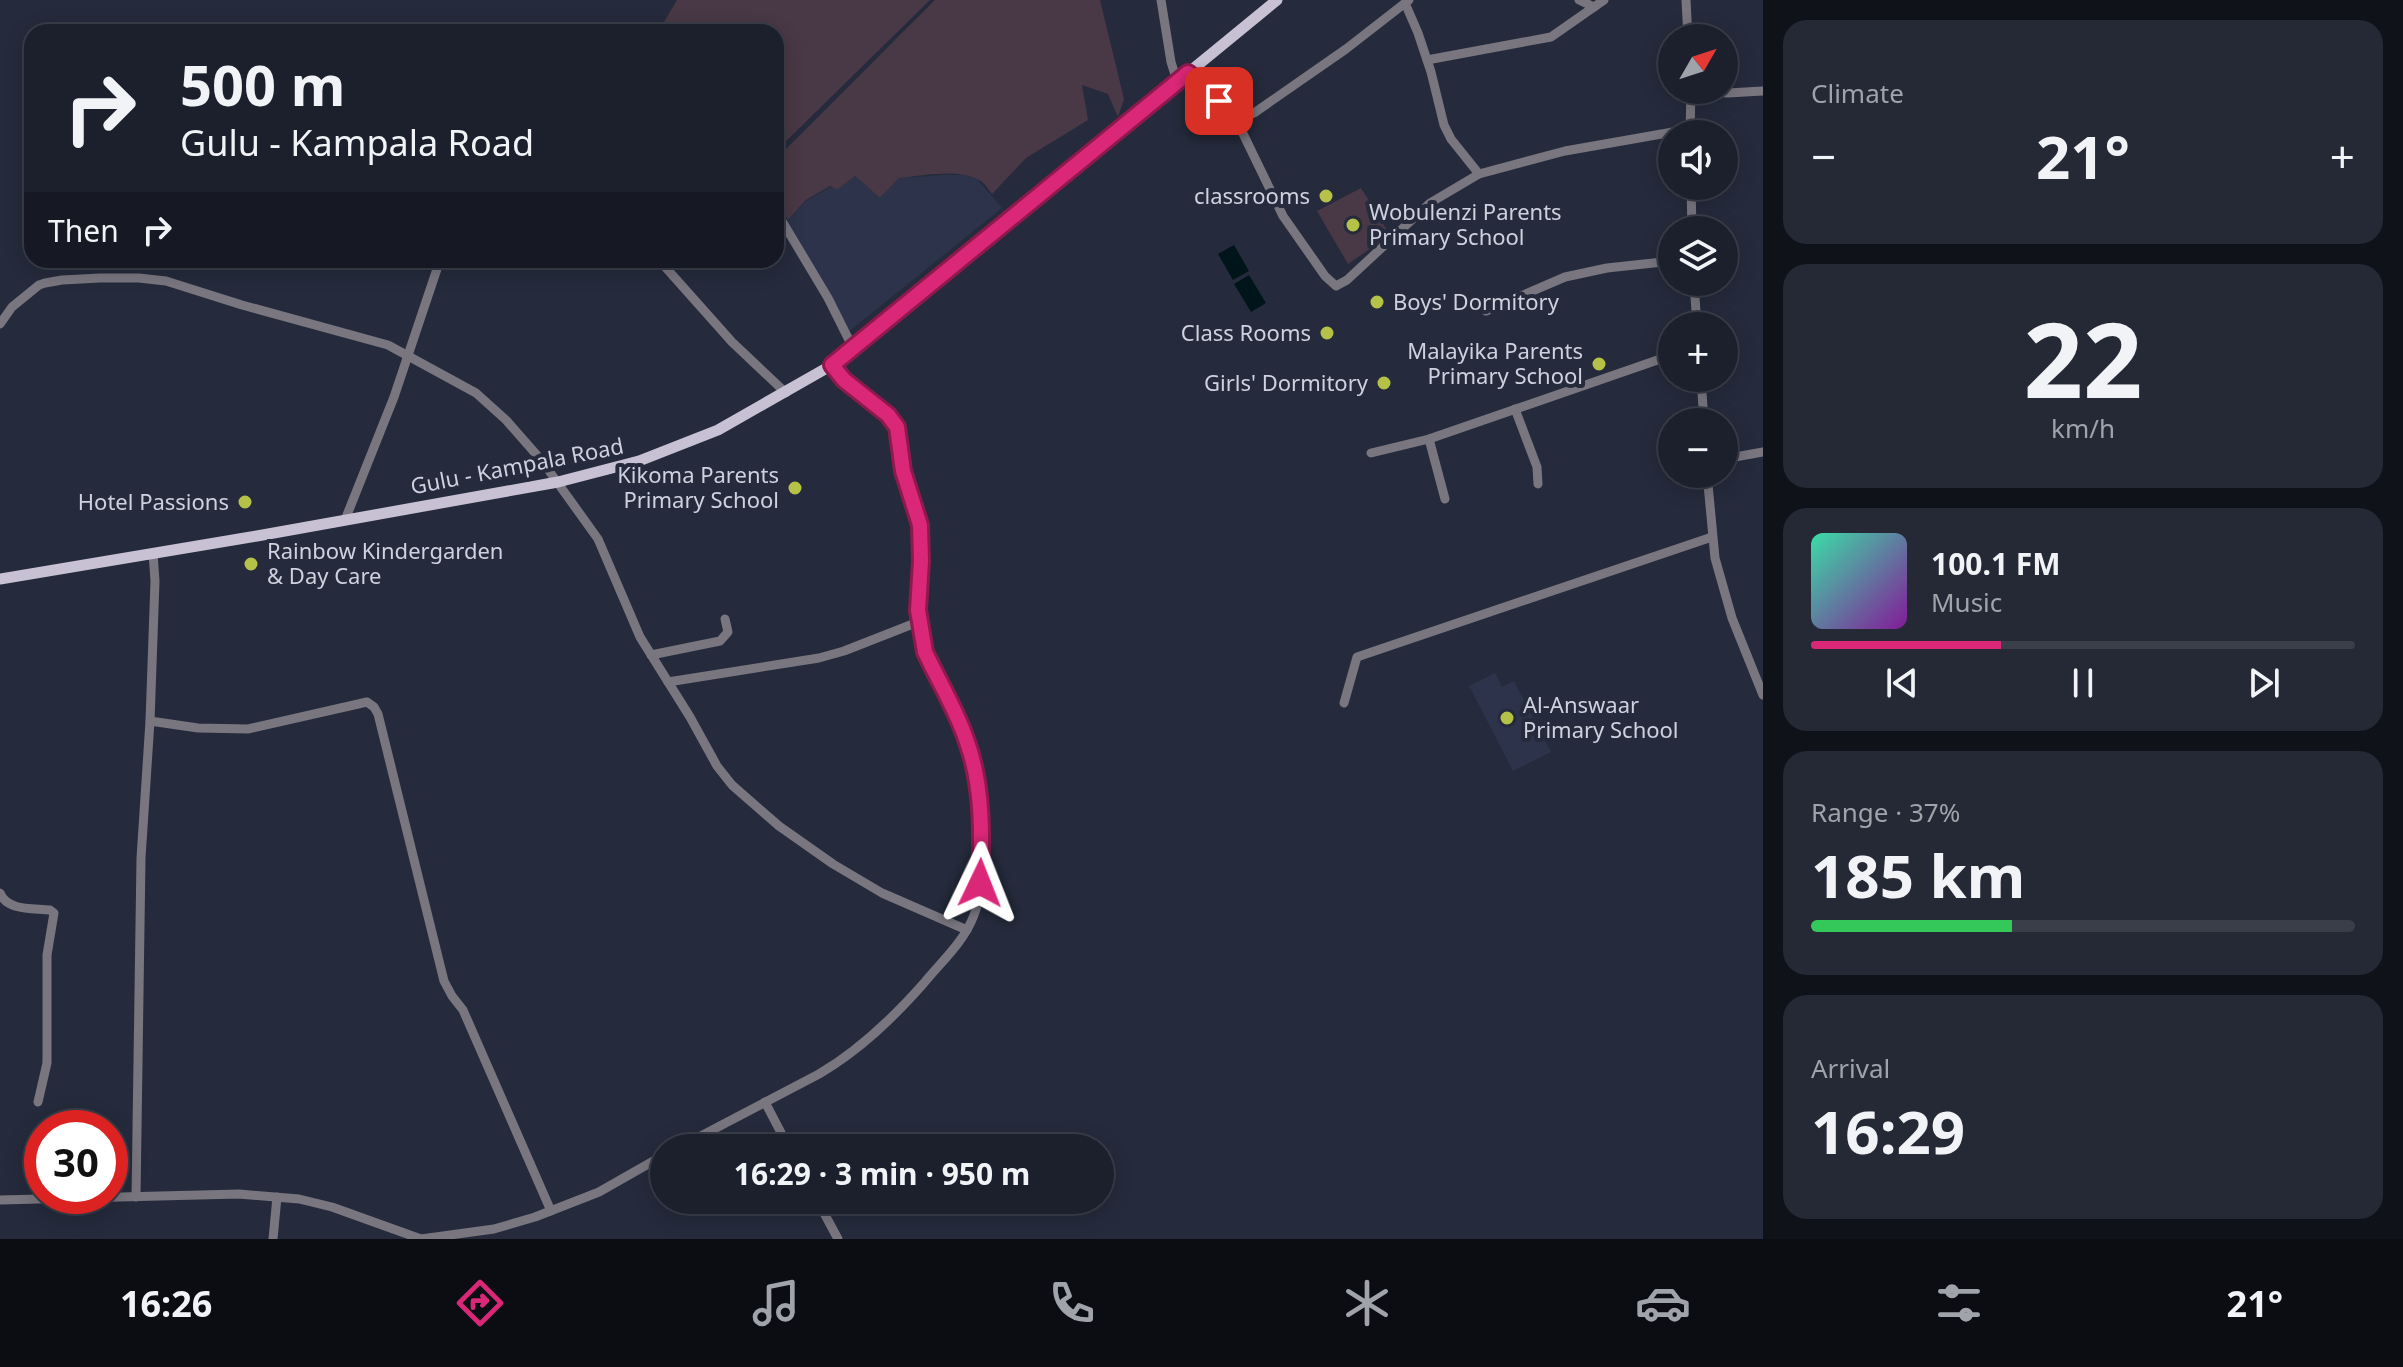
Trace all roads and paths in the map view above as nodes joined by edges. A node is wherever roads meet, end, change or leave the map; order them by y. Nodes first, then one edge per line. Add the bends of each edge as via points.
1 (1161, 0) edge
2 (1277, 0) edge
3 (1579, 0) edge
4 (1604, 0) edge
5 (1686, 0) edge
6 (1407, 2) edge
7 (1594, 7) junction
8 (1687, 24) edge
9 (1427, 60) junction
10 (1188, 73) junction
11 (1177, 81) junction
12 (1763, 91) edge
13 (1738, 92) edge
14 (1233, 113) junction
15 (1658, 136) edge
16 (1479, 174) junction
17 (784, 224) edge
18 (1658, 263) edge
19 (437, 268) edge
20 (666, 268) edge
21 (1486, 311) dead end
22 (0, 324) edge
23 (853, 348) junction
24 (408, 354) junction
25 (1658, 360) edge
26 (832, 365) junction
27 (786, 393) junction
28 (1515, 409) junction
29 (1429, 439) junction
30 (1763, 452) edge
31 (1371, 453) dead end
32 (1738, 456) edge
33 (558, 482) junction
34 (1538, 484) dead end
35 (1708, 488) edge
36 (1445, 499) dead end
37 (345, 520) junction
38 (1712, 537) junction
39 (153, 553) junction
40 (0, 579) edge
41 (725, 619) dead end
42 (918, 622) junction
43 (651, 655) junction
44 (668, 682) junction
45 (1763, 695) edge
46 (1344, 703) dead end
47 (150, 721) junction
48 (0, 893) edge
49 (967, 930) junction
50 (38, 1102) dead end
51 (765, 1102) junction
52 (704, 1134) edge
53 (782, 1134) edge
54 (650, 1163) edge
55 (136, 1197) junction
56 (277, 1197) junction
57 (0, 1200) edge
58 (551, 1211) junction
59 (825, 1214) edge
60 (273, 1239) edge
61 (838, 1239) edge

1 - 11 street
2 - 10 main road, Gulu - Kampala Road
3 - 7 street
4 - 7 street
5 - 8 street
6 - 9 street
6 - 14 street via 1254,113
7 - 9 street via 1551,37
9 - 16 street via 1444,125
10 - 11 main road, Gulu - Kampala Road
10 - 14 street
11 - 23 main road, Gulu - Kampala Road
12 - 13 street
14 - 16 street via 1283,216 1336,286 1430,203
15 - 16 street via 1565,151
17 - 23 street
18 - 21 street via 1565,277
19 - 24 street
20 - 27 street
22 - 24 street via 39,285 139,278 166,281
23 - 26 main road, Gulu - Kampala Road
24 - 33 street via 491,404
24 - 37 street
25 - 28 street
26 - 27 main road, Gulu - Kampala Road
26 - 42 street via 897,427 903,471 920,525
27 - 33 main road, Gulu - Kampala Road via 665,451
28 - 29 street
28 - 34 street via 1537,467
29 - 31 street
29 - 36 street
30 - 32 street
33 - 37 main road, Gulu - Kampala Road
33 - 43 street via 598,539
35 - 38 street
37 - 39 main road, Gulu - Kampala Road
38 - 45 street via 1732,618
38 - 46 street via 1357,657
39 - 40 main road, Gulu - Kampala Road
39 - 47 street
41 - 43 street via 728,632 720,641
42 - 44 street via 819,658
42 - 49 street via 925,652 961,726 974,768 982,839 979,901
43 - 44 street
44 - 49 street via 717,766 779,826 882,893
47 - 55 street via 141,858
47 - 58 street via 248,729 367,702 374,707 444,981 463,1010
48 - 50 street via 9,905 54,913 47,955 47,1063
49 - 51 street via 876,1034 840,1062
51 - 52 street
51 - 53 street
54 - 58 street
55 - 56 street
55 - 57 street
56 - 58 street via 332,1207 421,1239 494,1229
56 - 60 street
59 - 61 street

